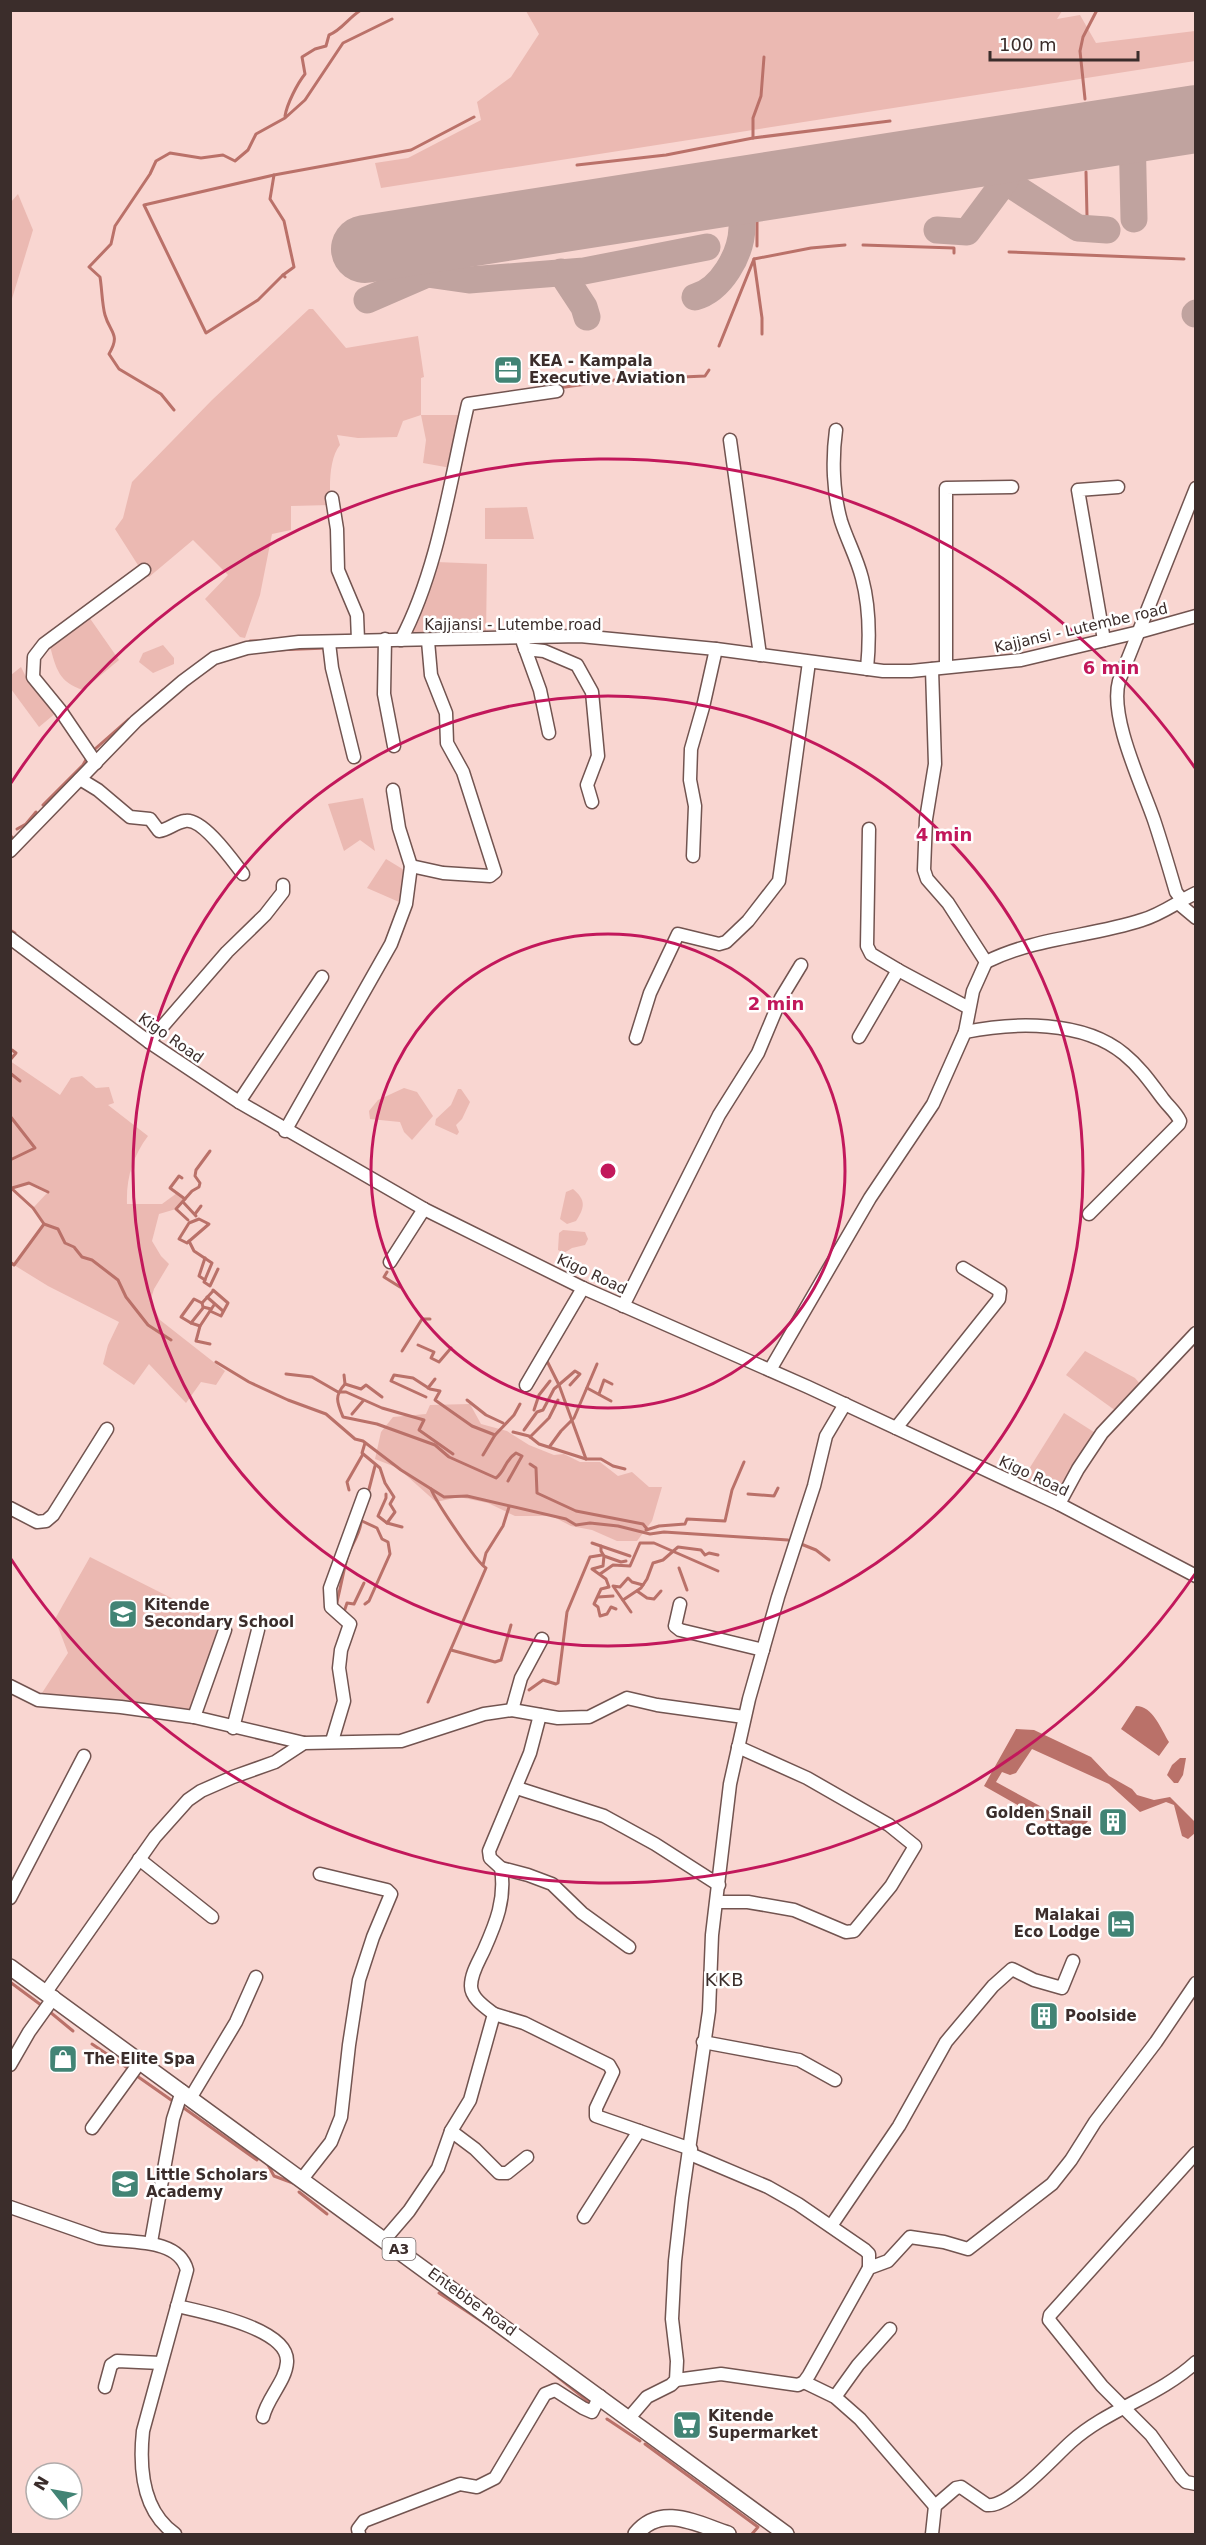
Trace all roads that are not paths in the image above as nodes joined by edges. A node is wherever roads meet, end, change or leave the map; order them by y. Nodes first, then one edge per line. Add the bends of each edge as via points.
1 (557, 391) dead end
2 (836, 430) dead end
3 (730, 440) dead end
4 (1118, 487) dead end
5 (1012, 488) dead end
6 (1196, 488) edge
7 (332, 498) dead end
8 (144, 570) dead end
9 (1196, 616) edge
10 (1139, 632) junction
11 (384, 639) junction
12 (358, 640) junction
13 (401, 640) junction
14 (1104, 640) junction
15 (428, 641) junction
16 (329, 643) junction
17 (523, 644) junction
18 (716, 649) junction
19 (760, 655) junction
20 (809, 662) junction
21 (946, 666) junction
22 (867, 669) junction
23 (932, 669) junction
24 (549, 734) dead end
25 (394, 746) dead end
26 (354, 757) dead end
27 (96, 763) junction
28 (80, 779) junction
29 (393, 790) dead end
30 (592, 802) dead end
31 (869, 830) dead end
32 (10, 851) edge
33 (693, 856) dead end
34 (411, 866) junction
35 (243, 874) dead end
36 (283, 885) dead end
37 (1196, 893) edge
38 (1180, 902) junction
39 (1196, 918) edge
40 (10, 938) edge
41 (986, 962) junction
42 (801, 965) dead end
43 (898, 970) junction
44 (322, 977) dead end
45 (969, 1008) junction
46 (964, 1032) junction
47 (859, 1037) dead end
48 (636, 1038) dead end
49 (149, 1041) junction
50 (239, 1102) junction
51 (285, 1131) junction
52 (424, 1209) junction
53 (1089, 1215) dead end
54 (390, 1262) dead end
55 (963, 1268) dead end
56 (583, 1288) junction
57 (623, 1306) junction
58 (1196, 1333) edge
59 (770, 1370) junction
60 (526, 1385) dead end
61 (845, 1404) junction
62 (896, 1428) junction
63 (107, 1430) dead end
64 (364, 1495) dead end
65 (1059, 1504) junction
66 (10, 1508) edge
67 (1196, 1576) edge
68 (680, 1604) dead end
69 (225, 1630) dead end
70 (258, 1630) dead end
71 (542, 1639) dead end
72 (763, 1650) junction
73 (10, 1686) edge
74 (512, 1710) junction
75 (540, 1715) junction
76 (194, 1717) junction
77 (744, 1717) junction
78 (233, 1728) junction
79 (332, 1741) junction
80 (303, 1743) junction
81 (738, 1747) junction
82 (84, 1756) dead end
83 (517, 1788) junction
84 (139, 1859) junction
85 (501, 1868) junction
86 (320, 1874) dead end
87 (719, 1885) junction
88 (10, 1898) edge
89 (717, 1902) junction
90 (212, 1917) dead end
91 (629, 1947) dead end
92 (1073, 1961) dead end
93 (10, 1967) edge
94 (256, 1977) dead end
95 (1196, 1983) edge
96 (50, 1994) junction
97 (494, 2014) junction
98 (703, 2042) junction
99 (140, 2062) junction
100 (10, 2065) edge
101 (835, 2080) dead end
102 (187, 2094) junction
103 (92, 2128) dead end
104 (451, 2131) junction
105 (639, 2131) junction
106 (690, 2151) junction
107 (1196, 2153) edge
108 (527, 2157) dead end
109 (302, 2178) junction
110 (10, 2207) edge
111 (584, 2217) dead end
112 (831, 2226) junction
113 (385, 2239) junction
114 (151, 2242) junction
115 (869, 2268) junction
116 (177, 2306) junction
117 (890, 2329) dead end
118 (1196, 2362) edge
119 (161, 2363) junction
120 (676, 2380) junction
121 (804, 2382) junction
122 (105, 2387) dead end
123 (600, 2396) junction
124 (835, 2397) junction
125 (1124, 2406) junction
126 (263, 2417) dead end
127 (629, 2418) junction
128 (1196, 2484) edge
129 (935, 2506) junction
130 (768, 2529) edge
131 (175, 2535) edge
132 (358, 2535) edge
133 (636, 2535) edge
134 (728, 2535) edge
135 (786, 2535) edge
136 (932, 2535) edge

1 - 13 street via 468,404 436,542 416,610
2 - 22 street via 833,451 841,520 862,576 867,603
3 - 19 street
4 - 14 street via 1078,490
5 - 21 street via 946,488
6 - 10 street
7 - 12 street via 338,570 357,615
8 - 27 street via 44,644 34,657 33,677
9 - 10 street, Kajjansi - Lutembe road
10 - 14 street, Kajjansi - Lutembe road
10 - 38 street via 1117,689 1118,710
11 - 12 street, Kajjansi - Lutembe road
11 - 13 street, Kajjansi - Lutembe road
11 - 25 street via 384,694
12 - 16 street, Kajjansi - Lutembe road
13 - 15 street, Kajjansi - Lutembe road
14 - 21 street, Kajjansi - Lutembe road via 1021,660
15 - 17 street, Kajjansi - Lutembe road
15 - 34 street via 431,675 446,713 447,743 463,772 495,872 479,876
16 - 26 street
16 - 27 street, Kajjansi - Lutembe road via 262,645 214,658 136,721
17 - 18 street, Kajjansi - Lutembe road via 580,636
17 - 24 street via 540,690
17 - 30 street via 577,665 592,692 598,756 587,785
18 - 19 street, Kajjansi - Lutembe road
18 - 33 street via 691,749
19 - 20 street, Kajjansi - Lutembe road
20 - 22 street, Kajjansi - Lutembe road
20 - 48 street via 779,880 748,921 726,942 719,944 678,934 653,986
21 - 23 street, Kajjansi - Lutembe road
22 - 23 street, Kajjansi - Lutembe road
23 - 41 street via 936,764 926,819 924,870
27 - 28 street, Kajjansi - Lutembe road
28 - 32 street, Kajjansi - Lutembe road
28 - 35 street via 130,817 150,819 159,831 194,821
29 - 34 street
31 - 43 street via 867,946 871,954
34 - 51 street via 406,904 391,944
36 - 49 street via 274,905
37 - 38 street
38 - 39 street
38 - 41 street via 1141,921 1047,940
40 - 49 street, Kigo Road
41 - 45 street
42 - 57 street via 781,998 758,1053 719,1115
43 - 45 street
43 - 47 street
44 - 50 street
45 - 46 street
46 - 53 street via 1019,1026 1084,1034 1123,1053 1177,1115 1179,1124
46 - 59 street via 933,1104 870,1198
49 - 50 street, Kigo Road
50 - 51 street, Kigo Road
51 - 52 street, Kigo Road
52 - 54 street
52 - 56 street, Kigo Road
55 - 62 street via 1000,1292 999,1299
56 - 57 street, Kigo Road
56 - 60 street
57 - 59 street, Kigo Road
58 - 65 street via 1102,1433
59 - 61 street, Kigo Road
61 - 62 street, Kigo Road
61 - 72 street via 826,1436
62 - 65 street, Kigo Road
63 - 66 street via 46,1521 37,1522
64 - 79 street via 330,1588 331,1607 350,1624 339,1668 344,1701
65 - 67 street, Kigo Road
68 - 72 street via 675,1626 680,1630
69 - 76 street
70 - 78 street
71 - 74 street via 521,1678
72 - 77 street
73 - 76 street via 38,1700
74 - 75 street
74 - 79 street via 484,1714 401,1741
75 - 77 street via 589,1717 627,1698
75 - 83 street
76 - 78 street
77 - 81 street
78 - 80 street
79 - 80 street
80 - 84 street via 275,1762 201,1791 174,1815
81 - 87 street
81 - 89 street via 807,1778 889,1825 915,1846 891,1886 854,1931 846,1932 794,1910 748,1902
82 - 88 street
83 - 85 street via 489,1851 490,1858
83 - 87 street via 604,1816
84 - 90 street
84 - 96 street
85 - 91 street via 552,1884 582,1913
85 - 97 street via 503,1891 496,1924 471,1987 475,1997
86 - 109 street via 391,1894 359,1980 341,2117 331,2142
87 - 89 street
89 - 98 street
92 - 112 street via 1062,1988 1012,1969 993,1986 946,2042 899,2126
93 - 96 main road, Entebbe Road / A3
94 - 102 street via 236,2022
95 - 115 street via 1053,2184 968,2249 910,2237 888,2261
96 - 99 main road, Entebbe Road / A3
96 - 100 street
97 - 104 street via 470,2100
97 - 105 street via 524,2023 604,2060 613,2072 594,2115
98 - 101 street via 799,2060
98 - 106 street
99 - 102 main road, Entebbe Road / A3
99 - 103 street
102 - 109 main road, Entebbe Road / A3
102 - 114 street via 173,2119
104 - 108 street via 499,2173 507,2173
104 - 113 street via 435,2174
105 - 106 street
105 - 111 street
106 - 112 street via 768,2187
106 - 120 street via 672,2299
107 - 125 street via 1050,2315 1050,2323 1102,2386
109 - 113 main road, Entebbe Road / A3
110 - 114 street via 99,2238
112 - 115 street via 866,2250
113 - 123 main road, Entebbe Road / A3
114 - 116 street via 185,2264 187,2270
115 - 121 street
116 - 119 street
116 - 126 street via 237,2322 282,2345 287,2362
117 - 124 street
118 - 125 street via 1170,2383
119 - 122 street via 117,2361 111,2365
119 - 131 street via 142,2431 141,2461 147,2495 156,2517
120 - 121 street via 721,2374 798,2385
120 - 127 street via 647,2397
121 - 124 street
123 - 127 main road, Entebbe Road / A3
123 - 132 street via 592,2412 555,2390 545,2394 495,2478 477,2487 460,2484 364,2521
124 - 129 street via 874,2433
125 - 128 street via 1180,2476
125 - 129 street via 1084,2430 999,2503 987,2505 962,2487
127 - 130 main road, Entebbe Road / A3
129 - 136 street
130 - 135 main road, Entebbe Road / A3
133 - 134 main road via 645,2524 665,2517

